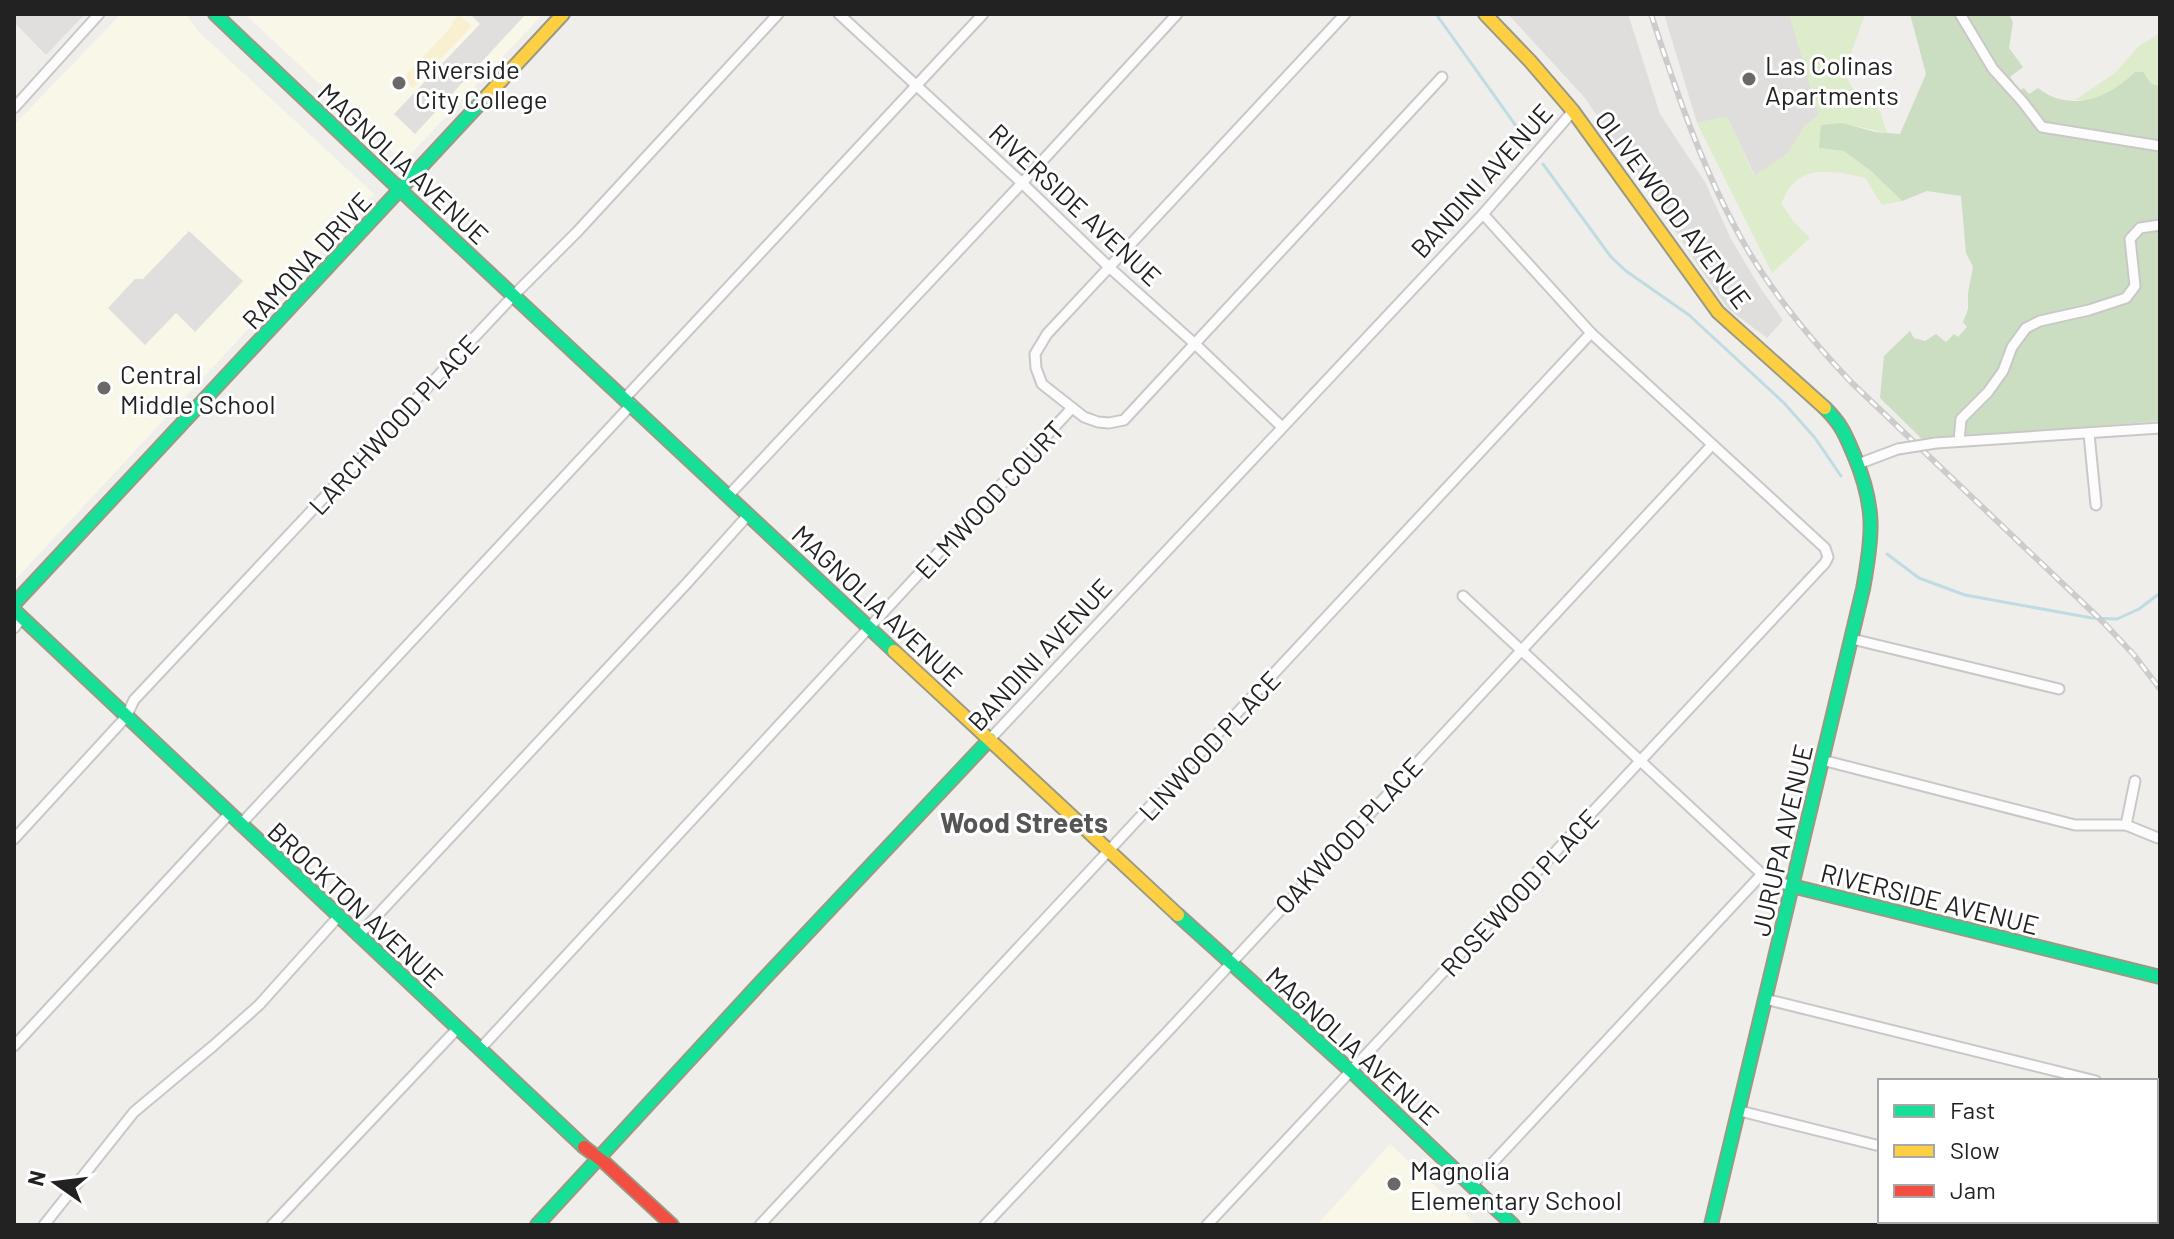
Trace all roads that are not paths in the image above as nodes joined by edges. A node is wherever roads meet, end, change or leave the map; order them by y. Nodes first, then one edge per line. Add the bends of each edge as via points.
1 (99, 14) edge
2 (215, 14) edge
3 (563, 14) edge
4 (778, 14) edge
5 (839, 14) edge
6 (983, 14) edge
7 (1177, 14) edge
8 (1345, 14) edge
9 (1485, 14) edge
10 (1960, 14) edge
11 (1442, 77) dead end
12 (917, 86) junction
13 (14, 108) edge
14 (1573, 111) junction
15 (2160, 146) edge
16 (1022, 183) junction
17 (401, 190) junction
18 (1483, 214) junction
19 (2160, 225) edge
20 (1110, 268) junction
21 (514, 295) junction
22 (1591, 333) junction
23 (1195, 344) junction
24 (629, 401) junction
25 (1072, 408) junction
26 (1281, 426) junction
27 (2160, 428) edge
28 (2089, 434) junction
29 (1959, 441) junction
30 (1712, 445) junction
31 (1858, 464) junction
32 (729, 495) junction
33 (2096, 505) dead end
34 (749, 514) junction
35 (1463, 596) dead end
36 (16, 615) edge
37 (870, 627) junction
38 (1852, 639) junction
39 (1521, 650) junction
40 (2059, 689) dead end
41 (126, 717) junction
42 (990, 739) junction
43 (1822, 760) junction
44 (1641, 761) junction
45 (2135, 781) dead end
46 (229, 814) junction
47 (240, 825) junction
48 (2126, 825) junction
49 (2158, 838) dead end
50 (14, 839) edge
51 (1110, 850) junction
52 (1762, 874) junction
53 (1792, 886) junction
54 (339, 916) junction
55 (358, 936) junction
56 (1229, 963) junction
57 (2160, 977) edge
58 (1765, 999) junction
59 (457, 1029) junction
60 (14, 1046) edge
61 (480, 1049) junction
62 (1351, 1071) junction
63 (2088, 1079) edge
64 (1740, 1111) junction
65 (1878, 1146) edge
66 (597, 1157) junction
67 (1472, 1185) junction
68 (44, 1225) edge
69 (272, 1225) edge
70 (537, 1225) edge
71 (672, 1225) edge
72 (760, 1225) edge
73 (985, 1225) edge
74 (1207, 1225) edge
75 (1513, 1225) edge
76 (1711, 1225) edge

1 - 13 street
2 - 17 main road, MAGNOLIA AVENUE
3 - 17 main road, RAMONA DRIVE
4 - 21 street, LARCHWOOD PLACE
5 - 12 street, RIVERSIDE AVENUE
6 - 12 street
7 - 16 street
8 - 20 street, ELMWOOD COURT
9 - 14 main road, OLIVEWOOD AVENUE
10 - 15 street via 1993,69 2042,127
11 - 23 street
12 - 16 street, RIVERSIDE AVENUE
12 - 24 street
14 - 18 street, BANDINI AVENUE
14 - 31 main road, OLIVEWOOD AVENUE via 1718,312 1840,423
16 - 20 street, RIVERSIDE AVENUE
16 - 32 street
17 - 21 main road, MAGNOLIA AVENUE
17 - 36 main road, RAMONA DRIVE
18 - 22 street
18 - 26 street, BANDINI AVENUE
19 - 29 street via 2140,228 2130,239 2135,286 2126,298 2026,328 2003,371 1961,419
20 - 23 street, RIVERSIDE AVENUE
20 - 25 street, ELMWOOD COURT via 1047,334 1035,354 1042,384
21 - 24 main road, MAGNOLIA AVENUE
21 - 41 street, LARCHWOOD PLACE via 134,700
22 - 30 street
22 - 51 street, LINWOOD PLACE
23 - 25 street via 1124,420 1098,422
23 - 26 street, RIVERSIDE AVENUE
24 - 32 main road, MAGNOLIA AVENUE
24 - 47 street
25 - 37 street, ELMWOOD COURT
26 - 42 street, BANDINI AVENUE
27 - 28 street
28 - 29 street
28 - 33 street
29 - 31 street, bridge via 1898,449
30 - 39 street, OAKWOOD PLACE
30 - 44 street, ROSEWOOD PLACE via 1825,548 1828,557
31 - 38 main road, JURUPA AVENUE via 1870,505 1871,533
32 - 34 main road, MAGNOLIA AVENUE
34 - 37 main road, MAGNOLIA AVENUE
34 - 55 street
35 - 39 street, RIVERSIDE AVENUE
36 - 41 main road, BROCKTON AVENUE
37 - 42 main road, MAGNOLIA AVENUE
37 - 61 street, ELMWOOD COURT
38 - 40 street
38 - 43 main road, JURUPA AVENUE
39 - 44 street, RIVERSIDE AVENUE
39 - 56 street, OAKWOOD PLACE
41 - 46 main road, BROCKTON AVENUE
41 - 50 street, LARCHWOOD PLACE
42 - 51 main road, MAGNOLIA AVENUE
42 - 66 main road, BANDINI AVENUE
43 - 48 street via 2075,825
43 - 53 main road, JURUPA AVENUE
44 - 52 street, RIVERSIDE AVENUE
44 - 62 street, ROSEWOOD PLACE
45 - 48 street
46 - 47 main road, BROCKTON AVENUE
46 - 60 street
47 - 54 main road, BROCKTON AVENUE
48 - 49 street
51 - 56 main road, MAGNOLIA AVENUE
51 - 72 street, LINWOOD PLACE
52 - 53 street, RIVERSIDE AVENUE
52 - 67 street
53 - 57 main road, RIVERSIDE AVENUE
53 - 58 main road, JURUPA AVENUE
54 - 55 main road, BROCKTON AVENUE
54 - 68 street via 259,1005 134,1112
55 - 59 main road, BROCKTON AVENUE
56 - 62 main road, MAGNOLIA AVENUE
56 - 73 street, OAKWOOD PLACE
58 - 63 street
58 - 64 main road, JURUPA AVENUE
59 - 61 main road, BROCKTON AVENUE
59 - 69 street
61 - 66 main road, BROCKTON AVENUE
62 - 67 main road, MAGNOLIA AVENUE
62 - 74 street, ROSEWOOD PLACE
64 - 65 street
64 - 76 main road, JURUPA AVENUE
66 - 70 main road, BANDINI AVENUE
66 - 71 main road, BROCKTON AVENUE
67 - 75 main road, MAGNOLIA AVENUE

